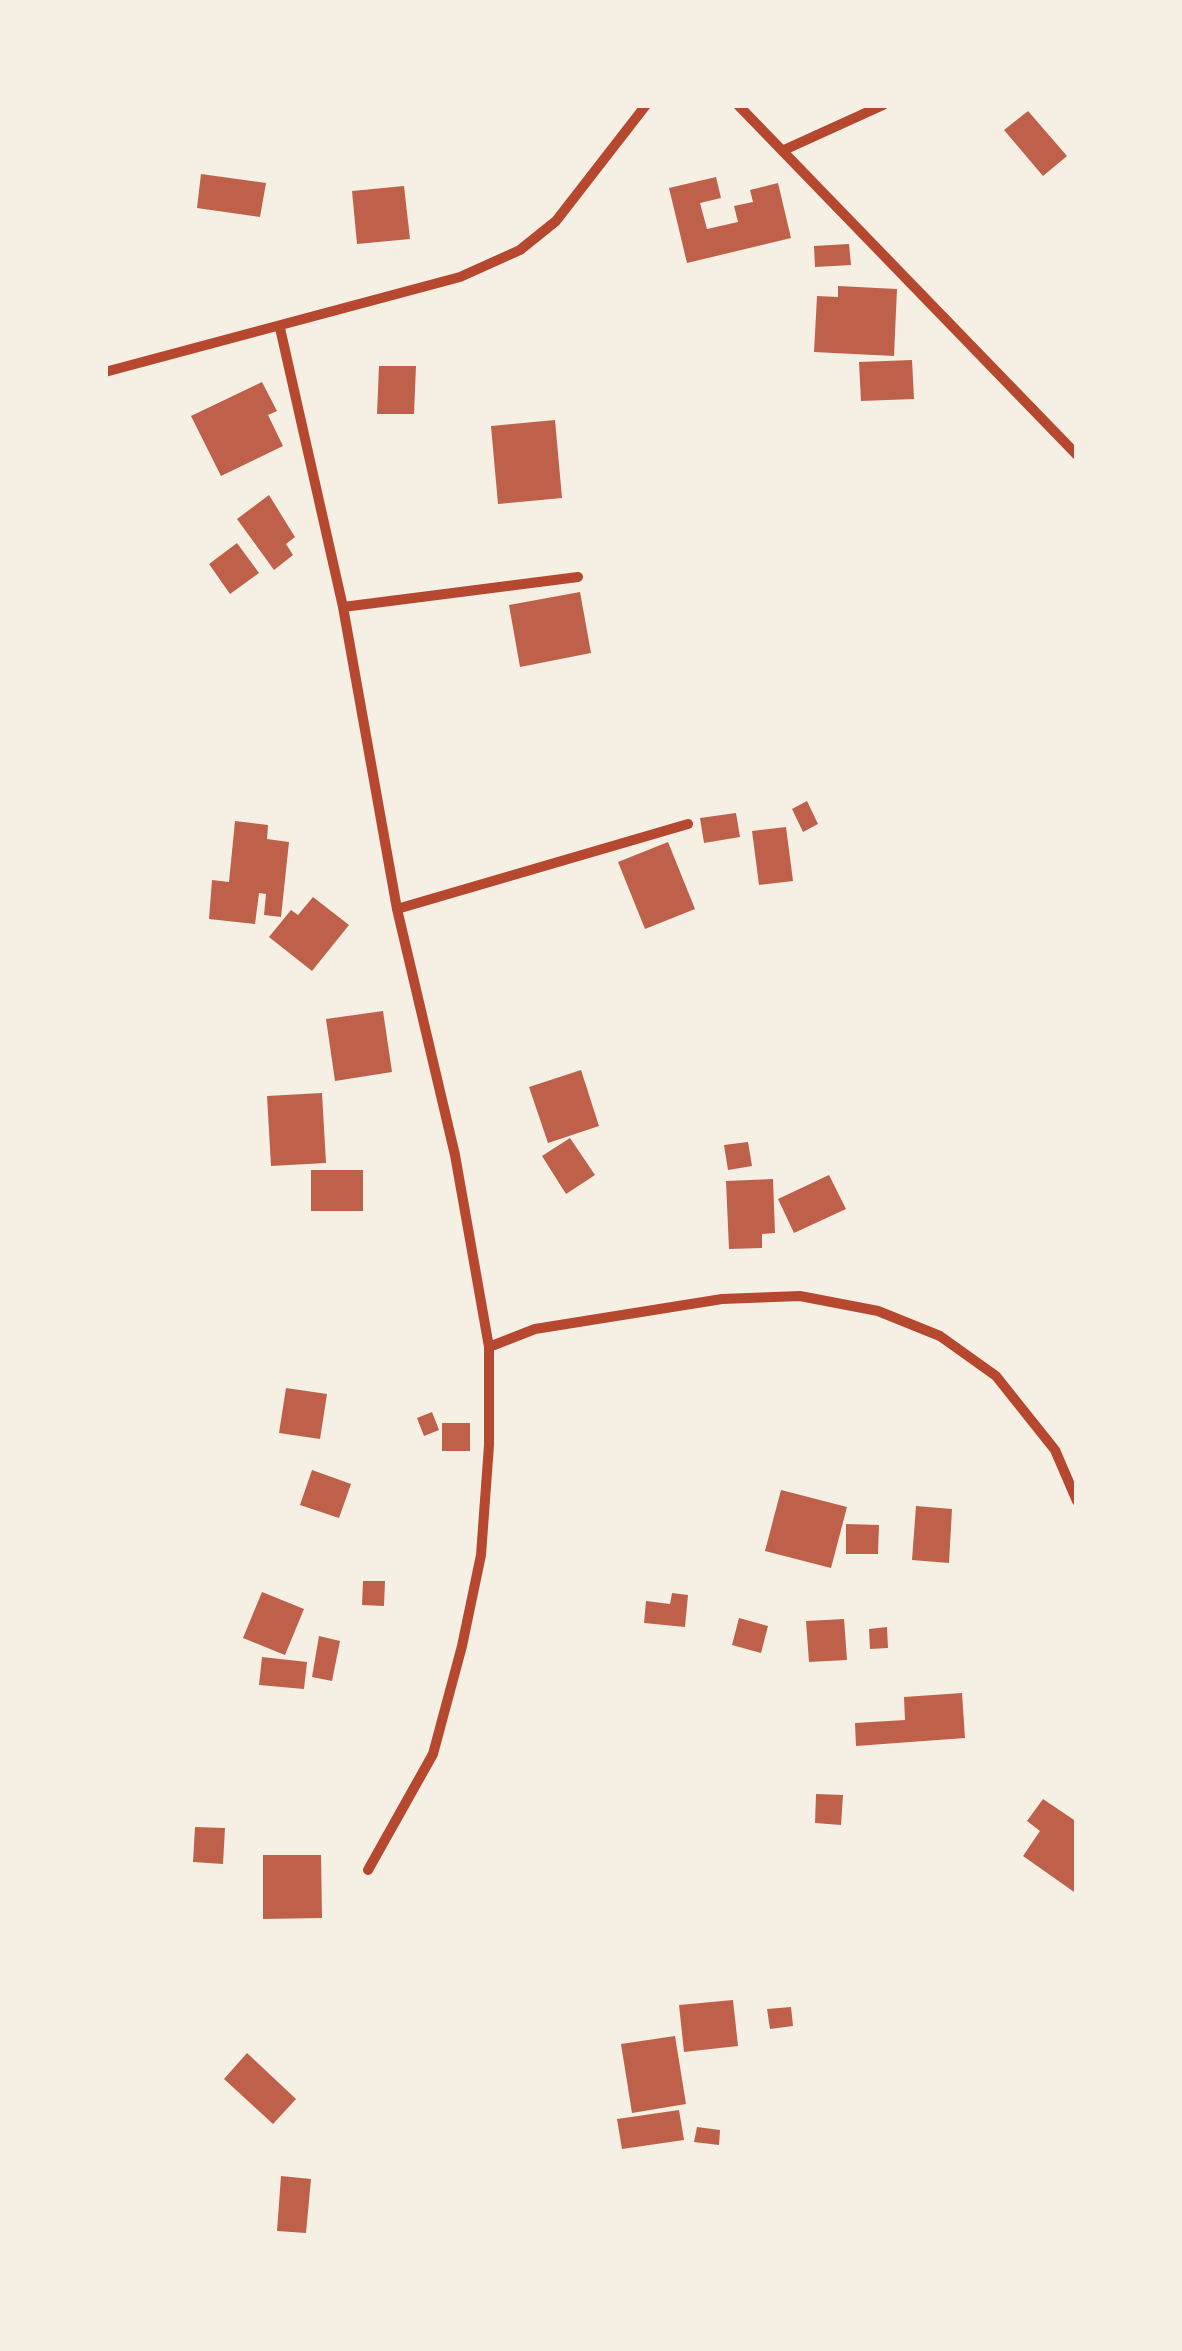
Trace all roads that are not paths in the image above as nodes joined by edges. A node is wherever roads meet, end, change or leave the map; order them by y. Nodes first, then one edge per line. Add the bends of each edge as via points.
1 (646, 105) edge
2 (738, 105) edge
3 (883, 105) edge
4 (784, 150) junction
5 (280, 328) junction
6 (105, 372) edge
7 (1077, 455) edge
8 (578, 577) dead end
9 (344, 607) junction
10 (688, 824) dead end
11 (397, 908) junction
12 (488, 1347) junction
13 (1077, 1501) edge
14 (368, 1870) dead end

1 - 5 street via 556,221 520,250 460,277
2 - 4 street
3 - 4 street
4 - 7 street
5 - 6 street
5 - 9 street
8 - 9 street
9 - 11 street
10 - 11 street
11 - 12 street via 456,1155
12 - 13 street via 536,1328 722,1298 800,1296 878,1311 940,1336 996,1376 1055,1450
12 - 14 street via 481,1555 462,1646 433,1754

